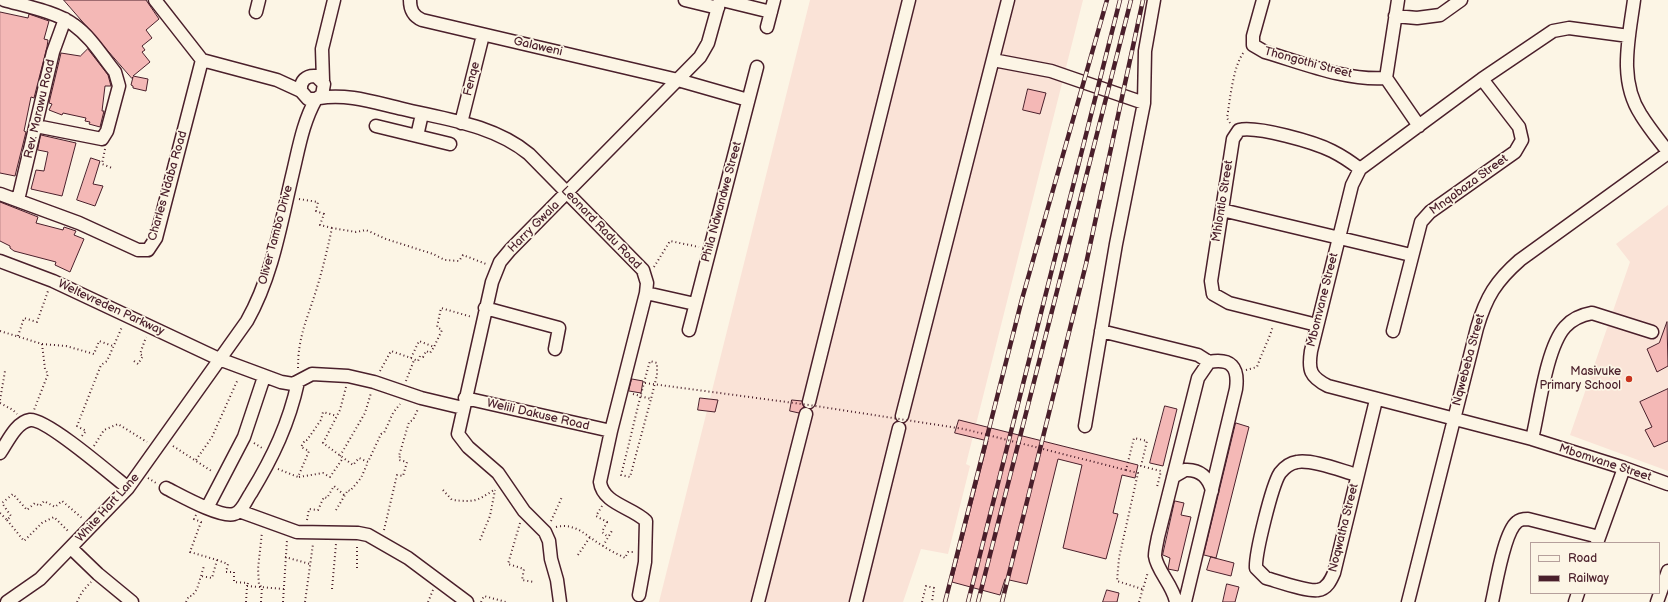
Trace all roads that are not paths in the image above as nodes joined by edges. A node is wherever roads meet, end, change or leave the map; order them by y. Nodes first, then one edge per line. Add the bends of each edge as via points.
1 (4, 0) edge
2 (334, 0) edge
3 (410, 0) edge
4 (684, 0) edge
5 (774, 0) edge
6 (909, 0) edge
7 (1008, 0) edge
8 (1154, 0) edge
9 (1262, 0) edge
10 (1398, 0) edge
11 (1461, 0) edge
12 (1634, 0) edge
13 (161, 2) edge
14 (720, 3) edge
15 (771, 12) junction
16 (1395, 16) junction
17 (65, 19) junction
18 (767, 27) dead end
19 (483, 34) junction
20 (1629, 36) junction
21 (322, 50) junction
22 (202, 60) junction
23 (992, 60) junction
24 (757, 67) dead end
25 (306, 78) junction
26 (1386, 78) junction
27 (1482, 79) junction
28 (277, 80) junction
29 (678, 80) junction
30 (323, 82) junction
31 (302, 92) junction
32 (349, 97) junction
33 (318, 98) junction
34 (748, 100) junction
35 (1144, 102) junction
36 (422, 114) junction
37 (461, 123) junction
38 (304, 125) junction
39 (36, 126) junction
40 (376, 126) dead end
41 (1419, 126) junction
42 (417, 136) junction
43 (450, 144) dead end
44 (1668, 153) edge
45 (1360, 168) junction
46 (567, 193) junction
47 (0, 194) edge
48 (18, 200) junction
49 (1222, 210) junction
50 (1338, 238) junction
51 (1411, 255) junction
52 (0, 261) edge
53 (646, 293) junction
54 (695, 304) junction
55 (484, 314) junction
56 (1317, 325) junction
57 (689, 330) dead end
58 (1101, 331) junction
59 (1393, 331) dead end
60 (1652, 332) dead end
61 (555, 349) dead end
62 (219, 359) junction
63 (1209, 362) junction
64 (264, 377) junction
65 (298, 382) junction
66 (1376, 400) junction
67 (464, 403) junction
68 (902, 416) dead end
69 (1454, 419) junction
70 (1085, 426) dead end
71 (899, 428) dead end
72 (610, 431) junction
73 (1532, 439) junction
74 (0, 453) edge
75 (1624, 468) junction
76 (1357, 475) junction
77 (1173, 477) junction
78 (1668, 484) edge
79 (128, 488) junction
80 (166, 488) road end
81 (1212, 492) junction
82 (203, 507) junction
83 (239, 511) junction
84 (1598, 540) edge
85 (75, 544) junction
86 (1668, 571) edge
87 (1660, 592) edge
88 (639, 595) dead end
89 (6, 602) edge
90 (132, 602) edge
91 (466, 602) edge
92 (560, 602) edge
93 (758, 602) edge
94 (856, 602) edge
95 (1176, 602) edge
96 (1185, 602) edge
97 (1408, 602) edge
98 (1492, 602) edge

1 - 17 street
2 - 21 street
3 - 19 street, Galaweni via 411,11 418,18
4 - 14 street
5 - 15 street
6 - 93 street
7 - 23 street
8 - 35 street via 1145,51
9 - 26 street, Thongothi Street via 1253,45 1265,52 1336,72 1368,78
10 - 16 street
11 - 16 street via 1440,15 1417,18
12 - 20 street
13 - 22 street
14 - 15 street
14 - 29 street, Harry Gwala via 705,51
15 - 18 street
16 - 26 street
17 - 39 street, Rev. Marawu Road via 53,52
17 - 39 street via 85,34 115,72 119,86 109,124 102,139
19 - 29 street, Galaweni
19 - 37 street, Fenqe
20 - 27 street, Mbomvane Street via 1561,29 1546,35
20 - 44 street via 1627,76 1630,93 1640,114
21 - 25 street
21 - 30 street
22 - 28 street
22 - 48 street, Charles Ndaba Road via 156,238 148,250 138,250 79,223
23 - 35 street via 1051,71
23 - 68 street
24 - 34 street, Phila Ndwandwe Street
25 - 28 street
25 - 30 street via 316,76
25 - 31 street via 301,86
26 - 41 street
27 - 41 street, Mbomvane Street
27 - 51 street, Mnqabaza Street via 1519,127 1522,140 1515,152 1430,212 1421,222
28 - 31 street
29 - 34 street
29 - 46 street, Harry Gwala
30 - 32 street, Leonard Radu Road via 332,90
30 - 33 street via 324,92
31 - 33 street via 308,99
31 - 38 street, Oliver Tambo Drive
32 - 33 street, Leonard Radu Road
32 - 36 street, Leonard Radu Road
33 - 38 street, Oliver Tambo Drive
34 - 54 street, Phila Ndwandwe Street
35 - 58 street
36 - 37 street, Leonard Radu Road
36 - 42 street
37 - 46 street, Leonard Radu Road via 519,146
38 - 62 street, Oliver Tambo Drive via 271,262 258,299 247,320
39 - 48 street, Rev. Marawu Road
40 - 42 street
41 - 45 street, Mbomvane Street
42 - 43 street
44 - 69 street, Nqwebeba Street via 1520,260 1502,276 1483,308
45 - 49 street, Mhlontlo Street via 1315,144 1252,129 1239,130 1232,144
45 - 50 street, Mbomvane Street via 1352,185
46 - 53 street, Leonard Radu Road via 639,264 645,275
46 - 55 street, Harry Gwala via 510,250 495,272
47 - 48 street, Charles Ndaba Road
49 - 50 street
49 - 56 street, Mhlontlo Street via 1211,282 1213,294 1229,303
50 - 51 street
50 - 56 street, Mbomvane Street
51 - 59 street, Mnqabaza Street
52 - 62 street, Weltevreden Parkway via 53,281
53 - 54 street
53 - 72 street, Leonard Radu Road
54 - 57 street, Phila Ndwandwe Street
55 - 61 street via 559,328
55 - 67 street, Harry Gwala
56 - 66 street, Mbomvane Street via 1309,360 1314,377 1328,386
58 - 63 street via 1198,355
58 - 70 street
60 - 73 street via 1592,313 1583,315 1565,327 1549,364
62 - 64 street, Weltevreden Parkway
62 - 79 street, White Hart Lane
63 - 77 street via 1198,378
63 - 81 street via 1220,360 1229,363 1237,373 1236,389
64 - 65 street, Weltevreden Parkway via 288,384
64 - 82 street via 244,437 223,478
65 - 67 street, Welili Dakuse Road via 312,374 348,376 421,398
65 - 83 street via 290,414 271,460
66 - 69 street, Mbomvane Street
66 - 76 street, Noqwatha Street
67 - 72 street, Welili Dakuse Road
67 - 92 street, Harry Gwala via 458,434 468,447 504,480 524,511 545,532
69 - 73 street, Mbomvane Street
69 - 97 street, Nqwebeba Street
71 - 94 street
72 - 88 street, Leonard Radu Road via 600,482 601,489 608,497 646,521 644,568
73 - 75 street, Mbomvane Street
74 - 79 street via 17,429 27,421 41,423
75 - 78 street, Mbomvane Street
75 - 84 street
76 - 76 street, Noqwatha Street via 1334,573 1326,586 1313,590 1266,578 1261,574 1256,568 1257,552 1276,480 1285,468 1292,463 1306,461
77 - 81 street via 1185,470 1200,472 1207,479
77 - 95 street via 1155,554
79 - 85 street, White Hart Lane
80 - 82 street
81 - 96 street
82 - 83 street via 230,515
83 - 91 street via 288,529 309,533 358,533 380,540 427,571
84 - 98 street via 1528,519 1520,520 1512,527 1507,540
85 - 89 street, White Hart Lane via 40,579
85 - 90 street via 98,574
86 - 87 street

